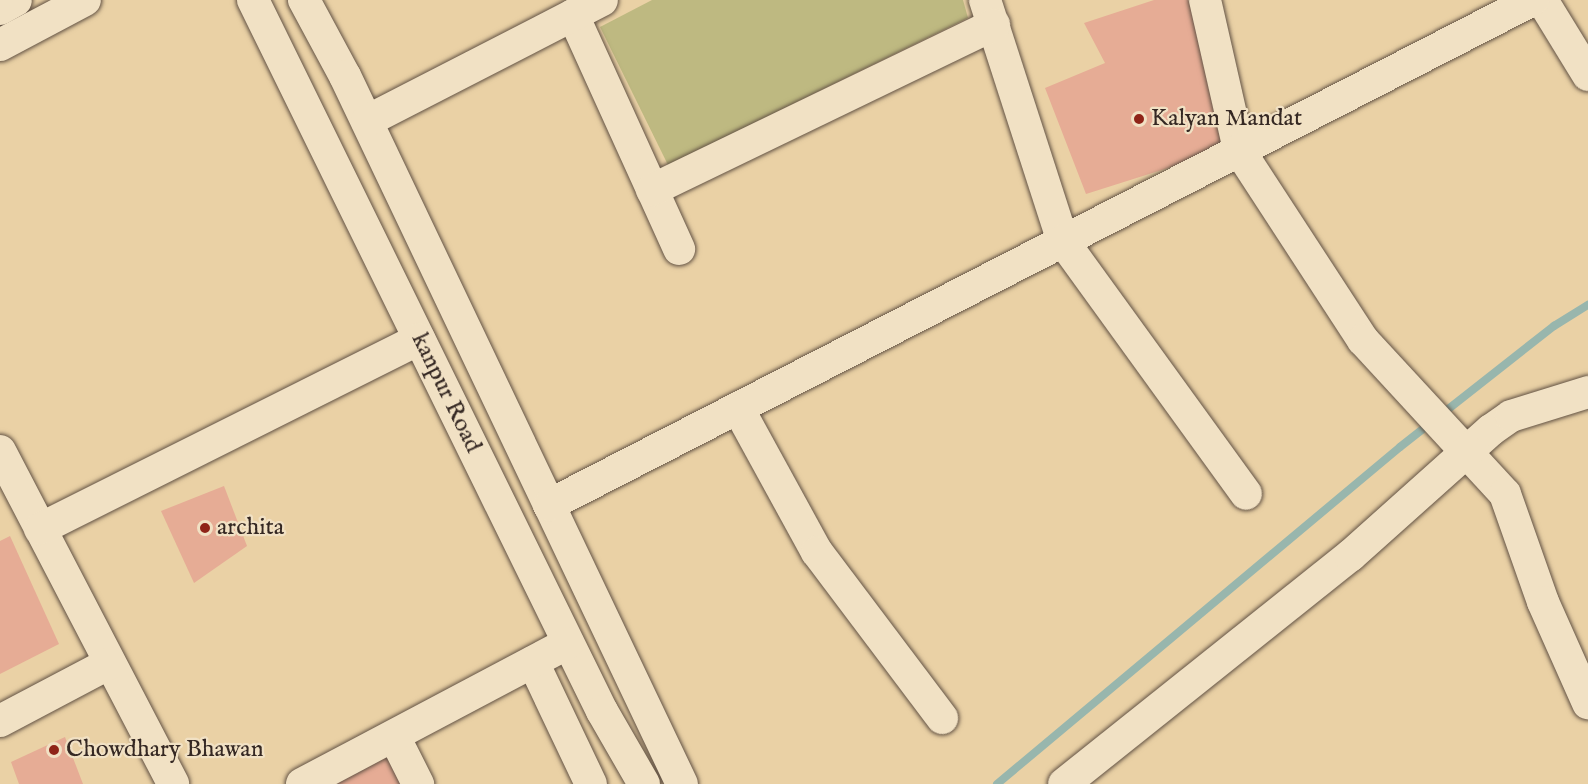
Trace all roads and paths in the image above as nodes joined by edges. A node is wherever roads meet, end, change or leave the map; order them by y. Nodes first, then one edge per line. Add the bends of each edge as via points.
1 (16, 0) edge
2 (85, 0) edge
3 (253, 0) edge
4 (304, 0) edge
5 (602, 0) edge
6 (1205, 0) edge
7 (1533, 0) edge
8 (1542, 0) edge
9 (0, 9) edge
10 (990, 13) edge
11 (573, 15) junction
12 (0, 45) edge
13 (1588, 75) edge
14 (367, 121) junction
15 (1239, 150) junction
16 (652, 190) junction
17 (1063, 241) junction
18 (678, 249) dead end
19 (419, 339) junction
20 (1588, 392) edge
21 (738, 408) junction
22 (1464, 449) junction
23 (0, 452) edge
24 (1246, 494) dead end
25 (549, 505) junction
26 (40, 529) junction
27 (563, 534) junction
28 (525, 554) junction
29 (568, 643) junction
30 (533, 662) junction
31 (110, 663) junction
32 (1588, 704) edge
33 (942, 718) dead end
34 (0, 721) edge
35 (394, 736) junction
36 (173, 784) edge
37 (302, 784) edge
38 (418, 784) edge
39 (591, 784) edge
40 (644, 784) edge
41 (682, 784) edge
42 (1064, 784) edge

1 - 9 street
2 - 12 street
3 - 19 street, kanpur Road
4 - 14 street
5 - 11 street
6 - 15 street
7 - 15 street
8 - 13 street
10 - 16 street
10 - 17 street
11 - 14 street
11 - 16 street
14 - 25 street
15 - 17 street
15 - 22 street via 1363,340
16 - 18 street
17 - 21 street
17 - 24 street
19 - 26 street
19 - 28 street, kanpur Road
20 - 22 street via 1511,416
21 - 25 street
21 - 33 street via 817,552
22 - 32 street via 1505,494 1543,602
22 - 42 street via 1350,556
23 - 26 street
25 - 27 street
26 - 31 street
27 - 28 street
27 - 41 street
28 - 29 street, kanpur Road
29 - 30 street
29 - 40 street, kanpur Road
30 - 35 street
30 - 39 street
31 - 34 street
31 - 36 street
35 - 37 street
35 - 38 street

